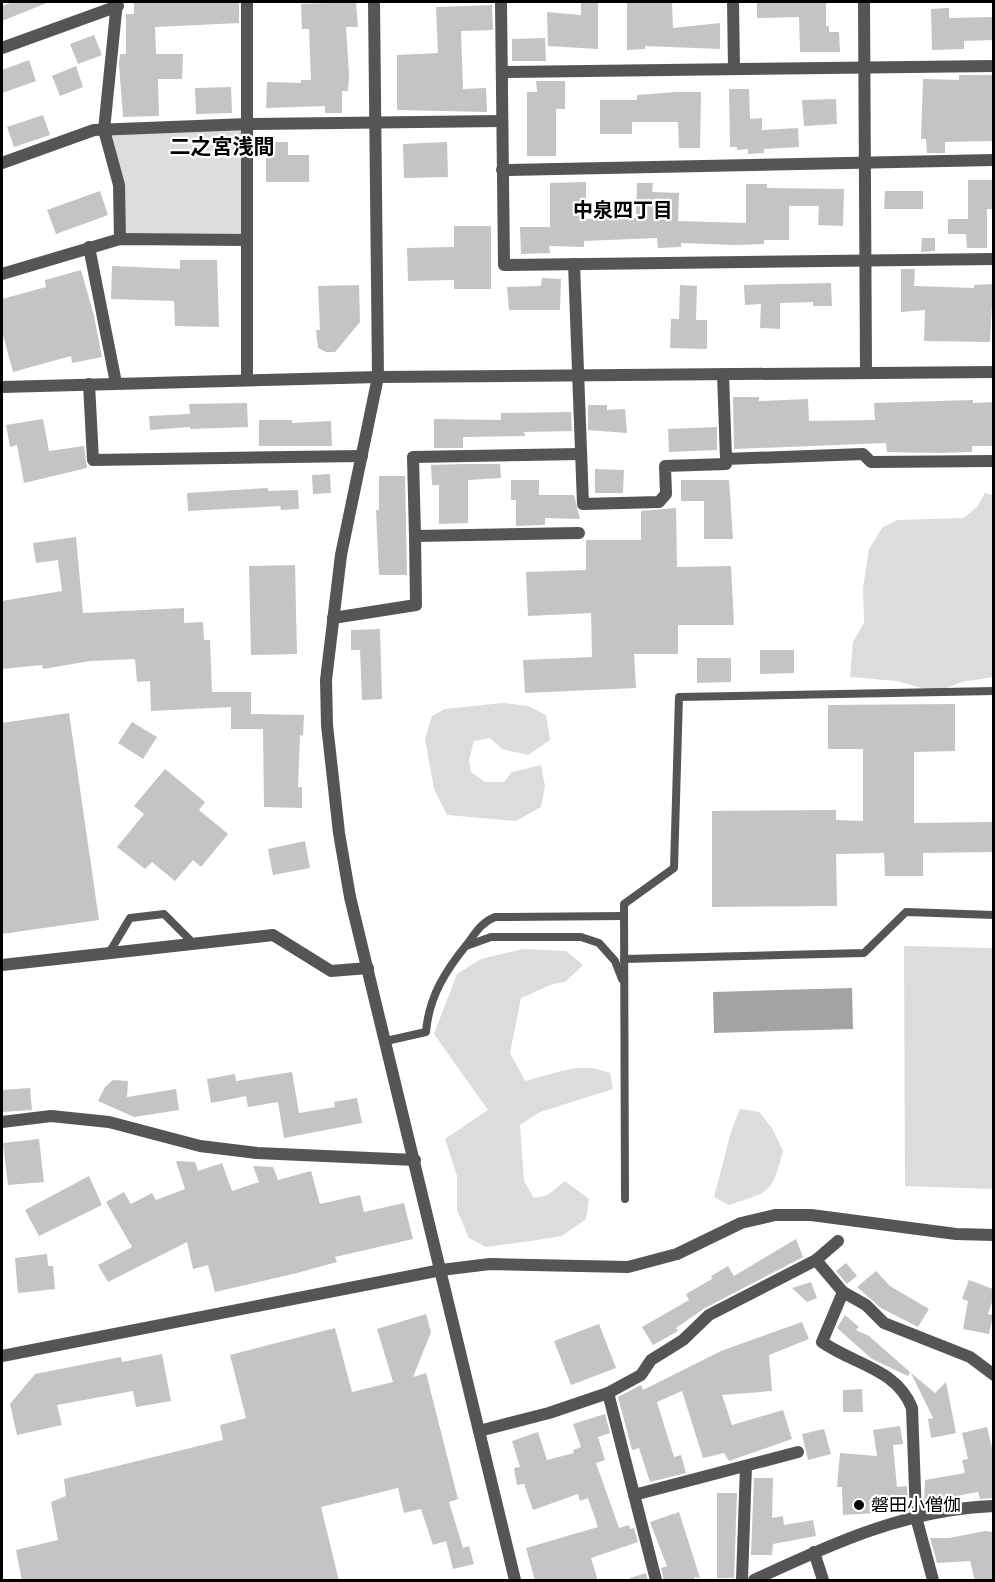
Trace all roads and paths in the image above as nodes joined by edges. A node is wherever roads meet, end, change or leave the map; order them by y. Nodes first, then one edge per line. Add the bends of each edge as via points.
1 (247, 2) edge
2 (374, 2) edge
3 (501, 2) edge
4 (733, 2) edge
5 (864, 2) edge
6 (117, 4) edge
7 (2, 48) edge
8 (865, 66) junction
9 (993, 66) edge
10 (734, 68) junction
11 (502, 72) junction
12 (501, 121) junction
13 (377, 123) junction
14 (248, 124) junction
15 (104, 130) junction
16 (993, 160) edge
17 (865, 161) junction
18 (2, 163) edge
19 (502, 170) junction
20 (120, 239) junction
21 (245, 240) junction
22 (89, 247) junction
23 (866, 259) junction
24 (993, 259) edge
25 (574, 264) junction
26 (2, 274) edge
27 (993, 372) edge
28 (866, 373) junction
29 (723, 374) junction
30 (578, 375) junction
31 (378, 377) junction
32 (247, 380) junction
33 (116, 383) junction
34 (89, 384) junction
35 (2, 387) edge
36 (581, 454) junction
37 (362, 456) junction
38 (726, 459) junction
39 (993, 461) edge
40 (579, 533) dead end
41 (415, 536) junction
42 (333, 618) junction
43 (993, 691) edge
44 (993, 915) edge
45 (624, 916) junction
46 (194, 944) junction
47 (464, 947) junction
48 (109, 953) junction
49 (624, 959) junction
50 (2, 965) edge
51 (368, 968) junction
52 (624, 985) junction
53 (386, 1041) junction
54 (2, 1122) edge
55 (415, 1160) junction
56 (625, 1199) dead end
57 (993, 1235) edge
58 (838, 1241) dead end
59 (816, 1260) junction
60 (441, 1270) junction
61 (843, 1292) junction
62 (2, 1356) edge
63 (993, 1375) edge
64 (608, 1393) junction
65 (479, 1431) junction
66 (798, 1452) dead end
67 (746, 1466) junction
68 (634, 1495) junction
69 (993, 1506) edge
70 (916, 1517) junction
71 (814, 1552) junction
72 (515, 1581) edge
73 (656, 1581) edge
74 (742, 1581) edge
75 (754, 1581) edge
76 (823, 1581) edge
77 (933, 1581) edge

1 - 14 street
2 - 13 street
3 - 11 street
4 - 10 street
5 - 8 street
6 - 7 street
6 - 15 street
8 - 9 street
8 - 10 street
8 - 17 street
10 - 11 street
11 - 12 street
12 - 13 street
12 - 19 street
13 - 14 street
13 - 31 street
14 - 15 street
14 - 21 street
15 - 18 street via 94,130
15 - 20 street via 119,185
16 - 17 street
17 - 19 street
17 - 23 street
19 - 25 street via 504,265
20 - 21 street
20 - 22 street
21 - 32 street
22 - 26 street
22 - 33 street
23 - 24 street
23 - 25 street
23 - 28 street
25 - 30 street
27 - 28 street
28 - 29 street
29 - 30 street
29 - 38 street
30 - 31 street
30 - 36 street
31 - 32 street
31 - 37 street
32 - 33 street
33 - 34 street
34 - 35 street
34 - 37 street via 93,460
36 - 38 street via 583,504 660,502 666,494 665,466 726,464
36 - 41 street via 413,457
37 - 42 street via 341,555
38 - 39 street via 862,454 871,462
40 - 41 street
41 - 42 street via 416,604
42 - 51 street via 326,680 327,725 341,843
43 - 45 lane via 679,697 674,868 624,904
44 - 49 lane via 906,912 864,953
45 - 47 lane via 495,917 485,921
45 - 49 lane
46 - 48 street
46 - 48 lane via 164,914 130,918
46 - 51 street via 273,934 331,971
47 - 52 lane via 491,937 580,937 599,943 615,961
47 - 53 lane via 437,987 426,1032
48 - 50 street
49 - 52 lane
51 - 53 street
52 - 56 lane
53 - 55 street
54 - 55 street via 62,1117 109,1122 200,1146
55 - 60 street
57 - 60 street via 956,1234 812,1215 775,1215 741,1223 677,1254 628,1267 490,1264
58 - 59 street
59 - 61 street
59 - 64 street via 709,1315 683,1340 651,1360 641,1375
60 - 62 street
60 - 65 street
61 - 63 street via 866,1305 884,1323 970,1357
61 - 70 street via 822,1342 842,1357 883,1373 906,1392 912,1408
64 - 65 street
64 - 68 street
65 - 72 street
66 - 67 street
67 - 68 street
67 - 74 street
68 - 73 street
69 - 70 street
70 - 71 street via 867,1530
70 - 77 street
71 - 75 street
71 - 76 street

